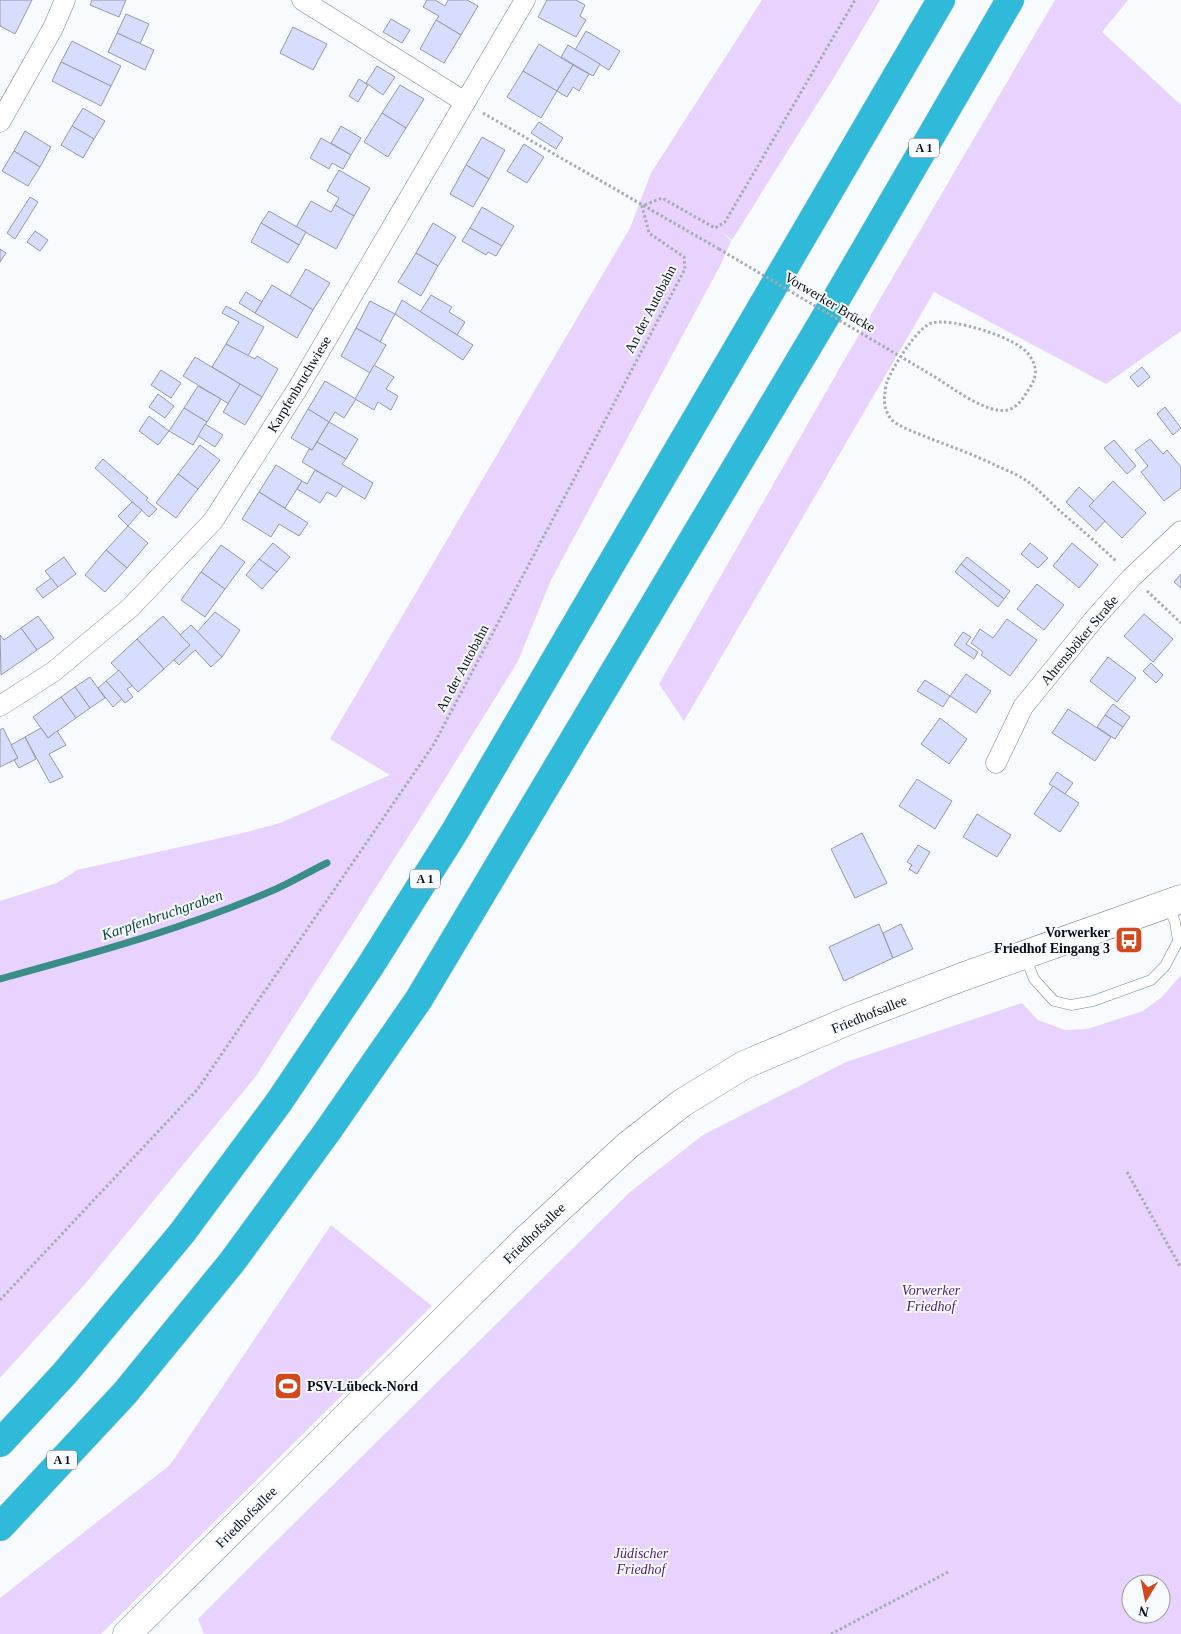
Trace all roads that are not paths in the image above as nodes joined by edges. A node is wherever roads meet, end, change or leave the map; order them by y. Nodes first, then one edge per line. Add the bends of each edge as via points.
1 (65, 0) edge
2 (302, 0) edge
3 (525, 0) edge
4 (941, 0) edge
5 (1010, 0) edge
6 (465, 102) junction
7 (0, 122) edge
8 (1181, 531) edge
9 (0, 706) edge
10 (996, 763) dead end
11 (1174, 901) edge
12 (1025, 955) junction
13 (0, 1443) edge
14 (0, 1527) edge
15 (127, 1634) edge

1 - 7 street via 53,28
2 - 6 street
3 - 6 street, Karpfenbruchwiese
4 - 13 highway, A 1 via 455,830 369,968 279,1102 182,1232 65,1373
5 - 14 highway, A 1 via 823,322 419,999 232,1262 125,1392
6 - 9 street, Karpfenbruchwiese via 298,388 213,521 130,608 53,672
8 - 10 street, Ahrensböker Straße via 1131,578 1095,618 1023,707
11 - 12 street, Friedhofsallee
11 - 12 lane, Friedhofsallee via 1178,941 1164,966 1151,980 1093,1001 1071,1005 1054,1001 1034,979
12 - 15 street, Friedhofsallee via 855,1018 744,1065 682,1103 627,1146 522,1243

